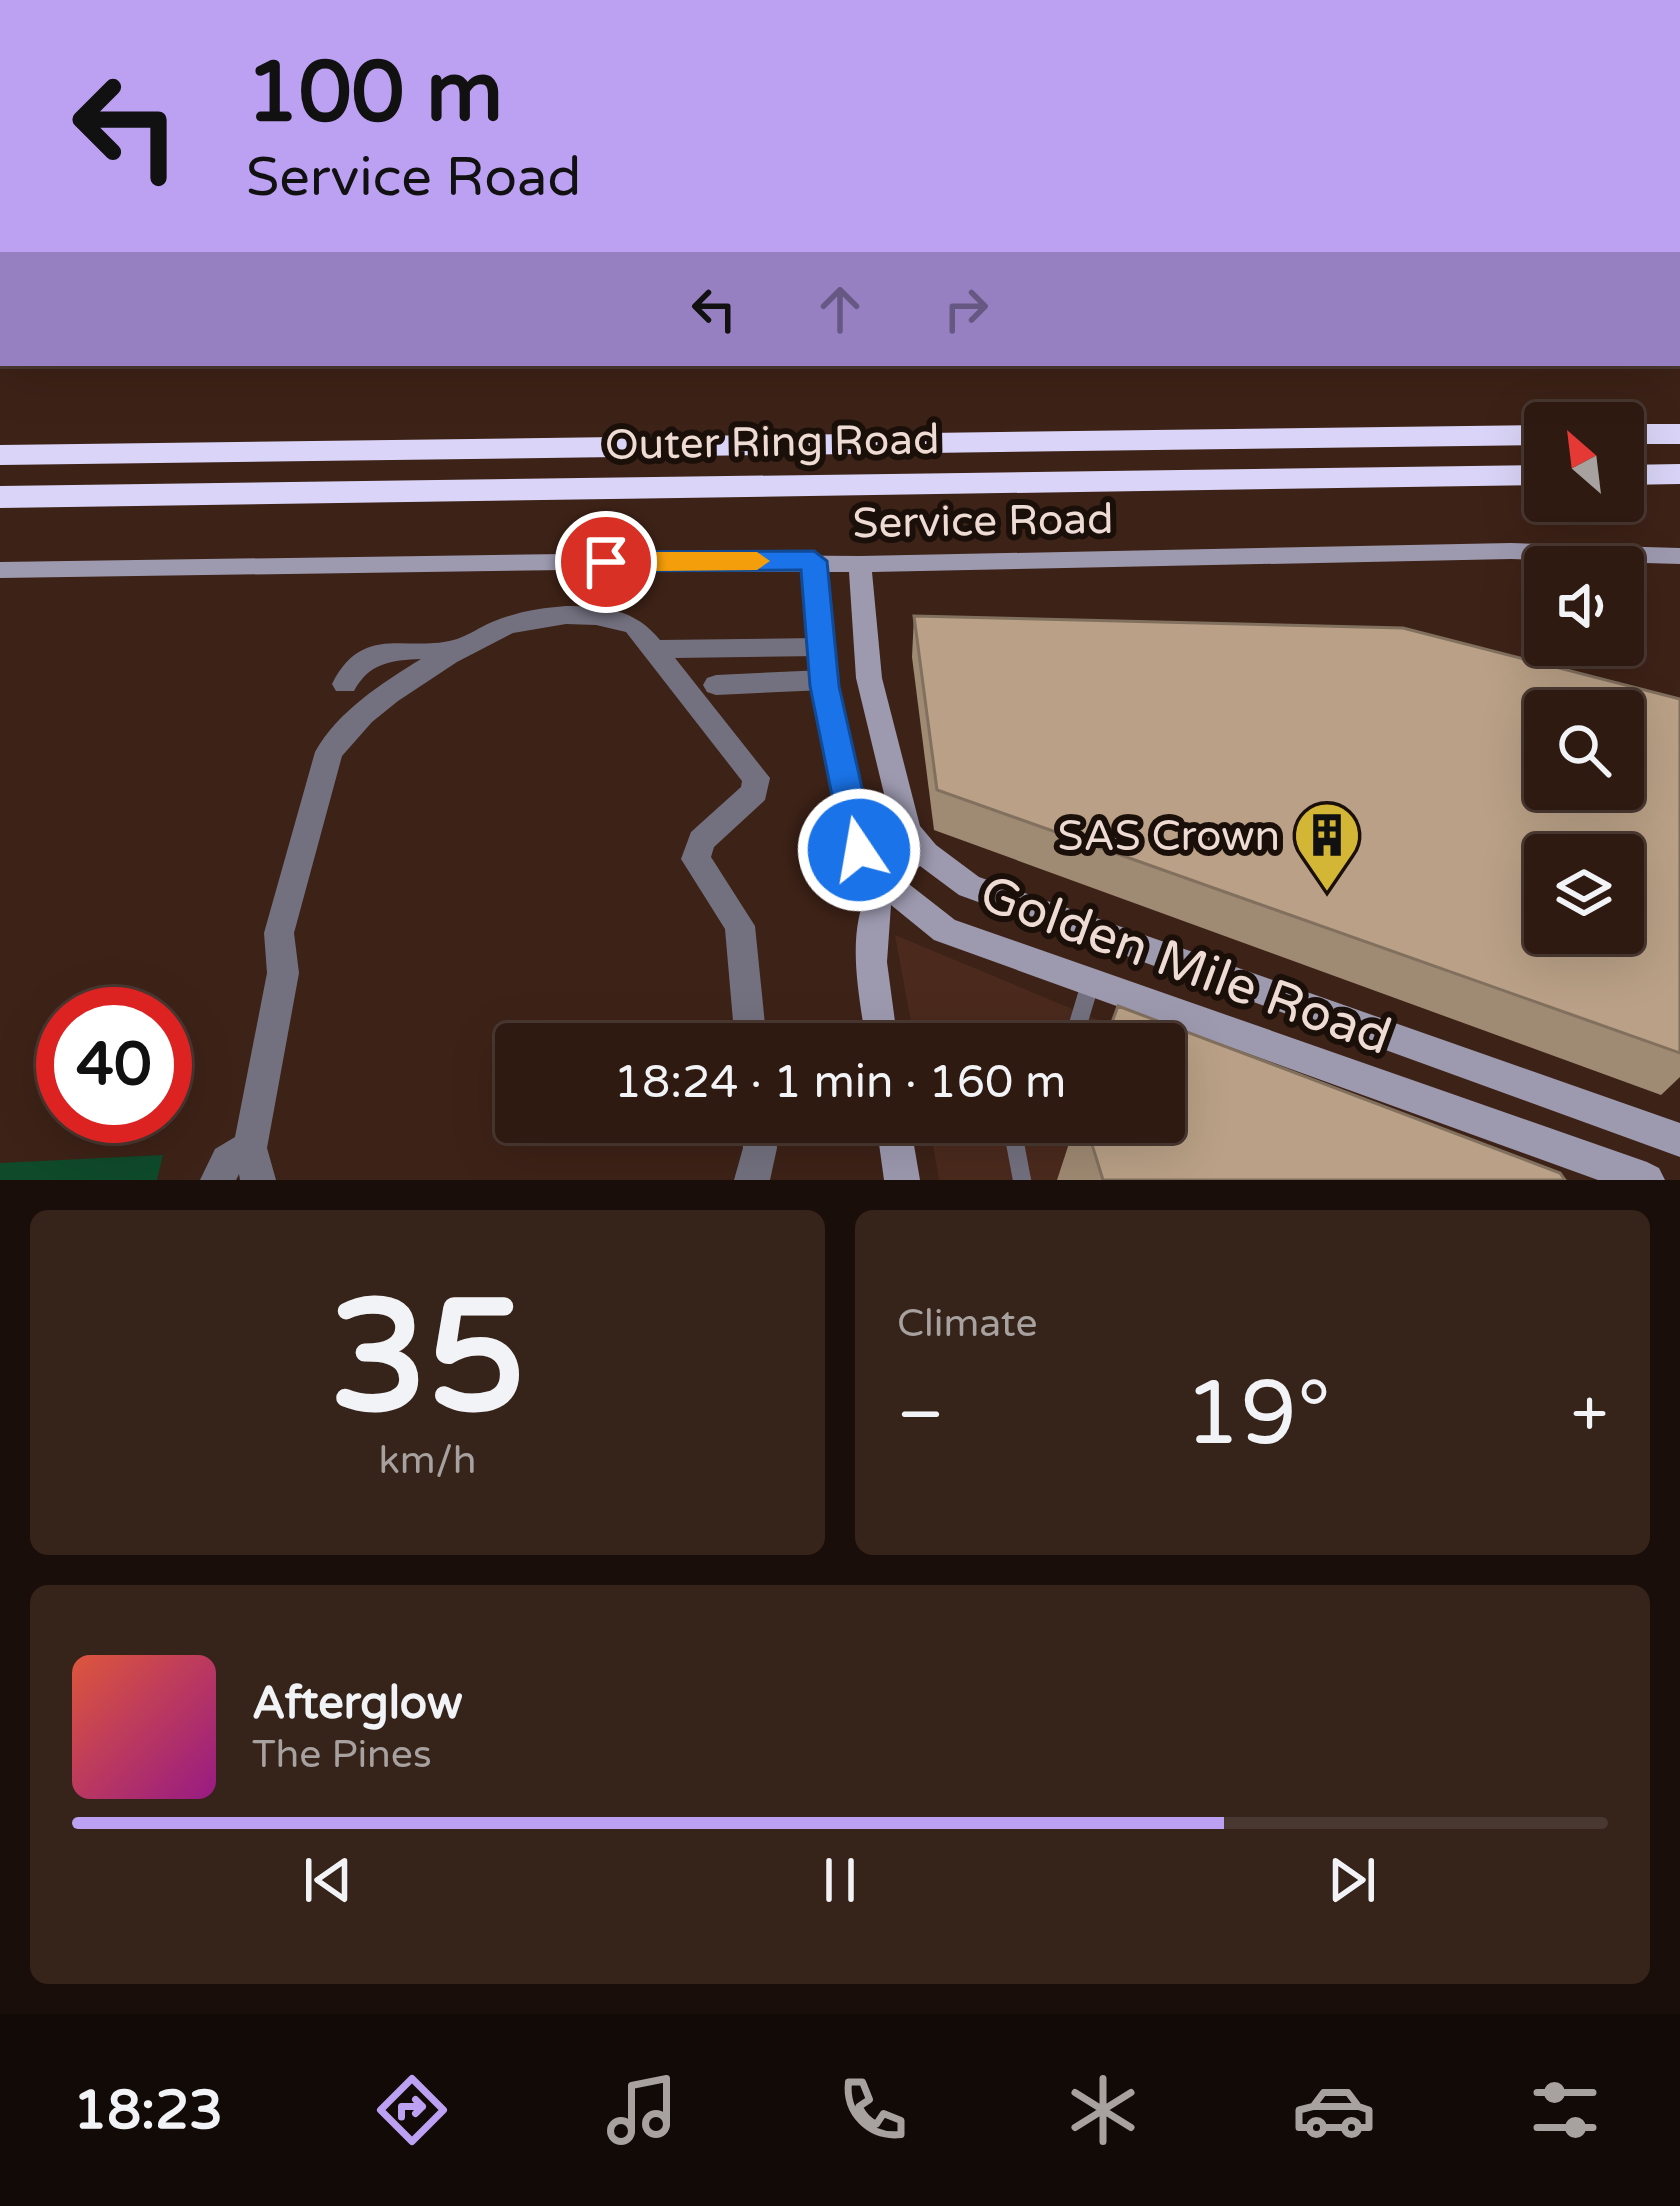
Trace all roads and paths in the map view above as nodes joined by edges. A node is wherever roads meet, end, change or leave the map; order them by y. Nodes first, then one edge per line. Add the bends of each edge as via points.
1 (1644, 434) edge
2 (1680, 434) edge
3 (1524, 435) edge
4 (0, 455) edge
5 (1680, 474) edge
6 (1644, 475) edge
7 (1524, 476) edge
8 (0, 496) edge
9 (1680, 556) edge
10 (814, 561) junction
11 (860, 564) junction
12 (0, 571) edge
13 (821, 647) junction
14 (462, 649) junction
15 (654, 649) junction
16 (824, 680) junction
17 (345, 684) dead end
18 (716, 685) dead end
19 (921, 847) junction
20 (886, 883) junction
21 (1091, 981) junction
22 (749, 1023) edge
23 (880, 1023) edge
24 (1078, 1023) edge
25 (1680, 1140) edge
26 (760, 1143) edge
27 (896, 1143) edge
28 (1015, 1143) edge
29 (254, 1164) edge
30 (218, 1180) edge
31 (752, 1180) edge
32 (902, 1180) edge
33 (1022, 1180) edge
34 (1647, 1180) edge

1 - 2 highway
3 - 4 highway, Outer Ring Road
5 - 6 highway
7 - 8 highway, Outer Ring Road
9 - 11 street, Service Road via 1511,551
10 - 11 street, Service Road
10 - 12 street, Service Road
10 - 13 street, Golden Mile Road
11 - 19 street, Golden Mile Road via 869,678 908,831
13 - 15 street
13 - 16 street, Golden Mile Road
14 - 15 street via 544,617 623,620
14 - 17 street via 370,656 353,665
14 - 29 street via 388,694 329,752 279,933 283,973
15 - 22 street via 756,778 755,793 701,841 696,859 740,926
16 - 18 street
16 - 20 street, Golden Mile Road via 859,850
19 - 20 street
19 - 25 street, Golden Mile Road via 969,886
20 - 21 street, Golden Mile Road via 945,930
20 - 23 street via 872,937
21 - 24 lane
21 - 34 street, Golden Mile Road via 1556,1155
26 - 31 street
27 - 32 street
28 - 33 lane
29 - 30 street via 227,1162

